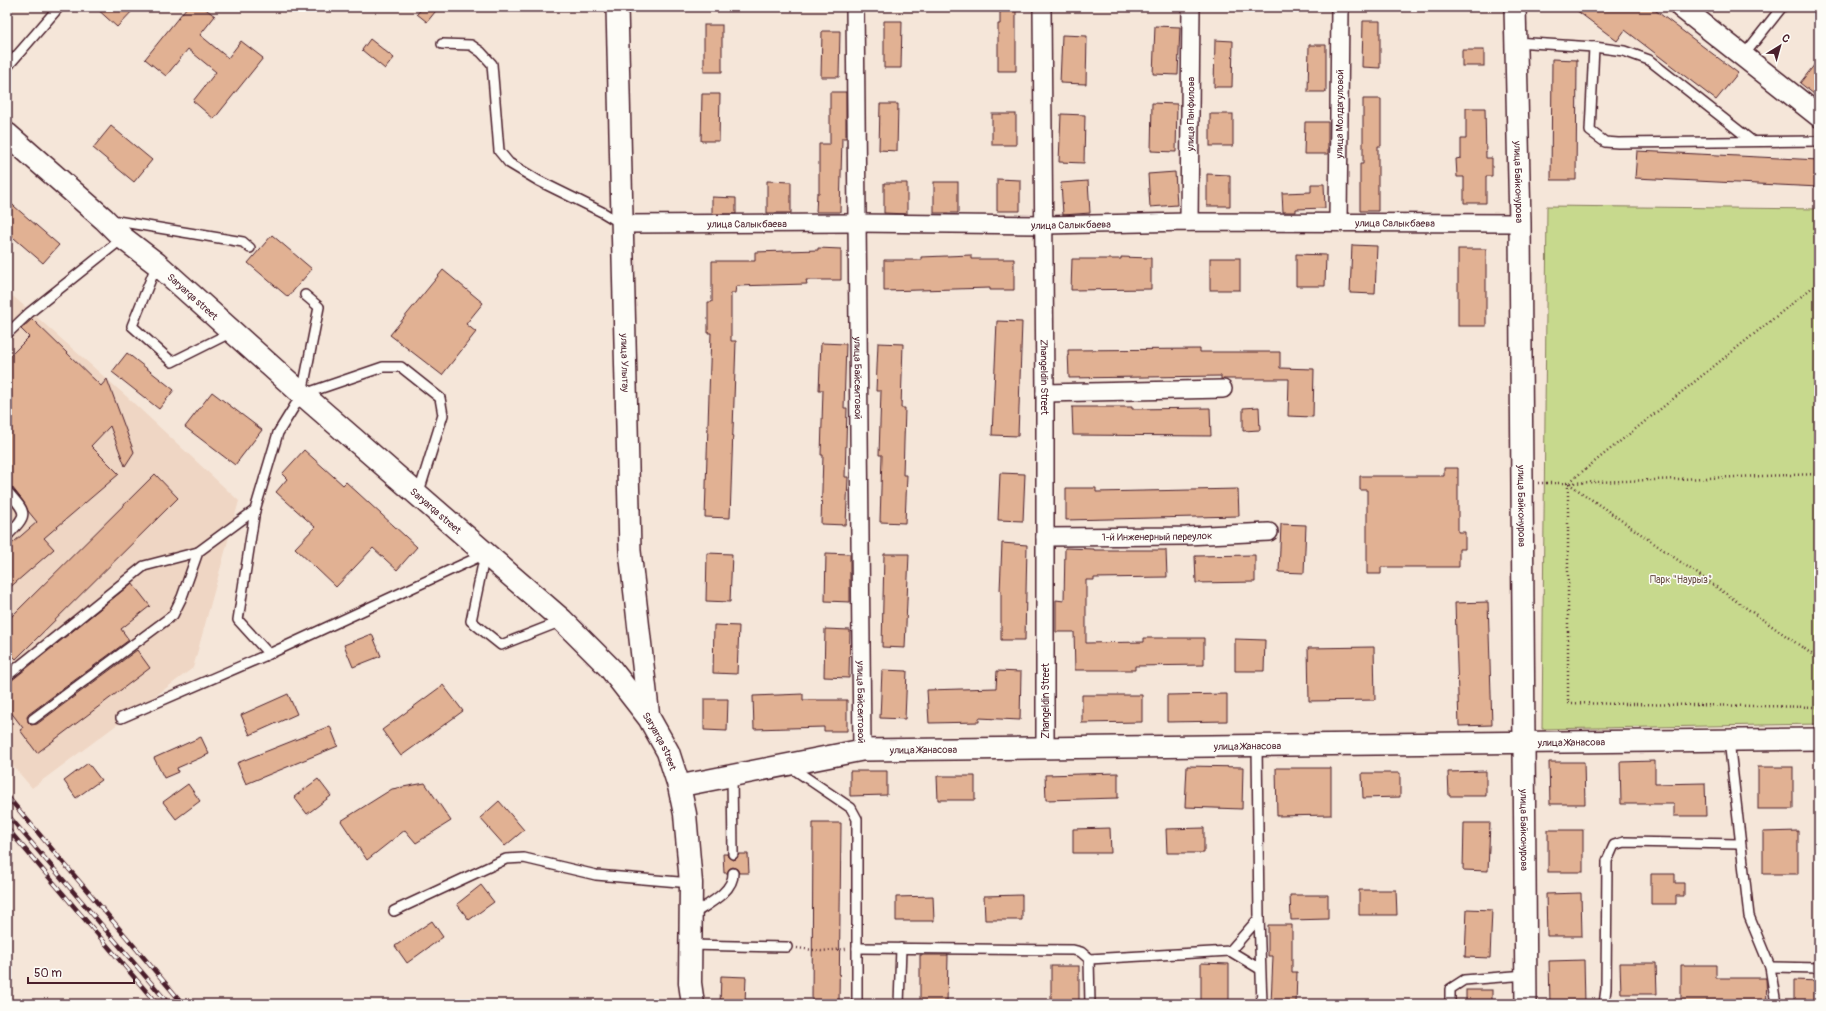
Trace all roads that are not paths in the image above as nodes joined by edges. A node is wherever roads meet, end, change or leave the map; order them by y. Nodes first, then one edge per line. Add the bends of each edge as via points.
1 (59, 7) edge
2 (617, 7) edge
3 (855, 7) edge
4 (1042, 7) edge
5 (1191, 7) edge
6 (1340, 7) edge
7 (1516, 7) edge
8 (1681, 7) edge
9 (1782, 7) edge
10 (1516, 42) junction
11 (442, 44) dead end
12 (1594, 47) junction
13 (1744, 55) junction
14 (7, 67) edge
15 (1819, 116) edge
16 (7, 134) edge
17 (1752, 141) junction
18 (1819, 141) edge
19 (104, 219) junction
20 (1338, 221) junction
21 (1189, 222) junction
22 (857, 223) junction
23 (1520, 223) junction
24 (622, 224) junction
25 (1044, 225) junction
26 (123, 238) junction
27 (250, 248) dead end
28 (157, 264) junction
29 (305, 295) dead end
30 (232, 332) junction
31 (7, 334) edge
32 (1223, 389) dead end
33 (302, 394) junction
34 (1045, 394) junction
35 (7, 491) edge
36 (418, 495) junction
37 (255, 510) junction
38 (1269, 532) dead end
39 (7, 536) edge
40 (1045, 537) junction
41 (198, 552) junction
42 (485, 554) junction
43 (562, 620) junction
44 (269, 654) junction
45 (7, 676) edge
46 (121, 718) dead end
47 (649, 718) junction
48 (33, 719) dead end
49 (1819, 739) edge
50 (1729, 740) junction
51 (1525, 742) junction
52 (1258, 745) junction
53 (1045, 747) junction
54 (862, 750) junction
55 (786, 764) junction
56 (732, 775) junction
57 (679, 786) junction
58 (1740, 844) junction
59 (733, 854) dead end
60 (733, 873) dead end
61 (691, 883) junction
62 (394, 911) dead end
63 (691, 916) junction
64 (1259, 918) junction
65 (690, 945) junction
66 (787, 947) road end
67 (857, 948) junction
68 (901, 948) junction
69 (1230, 951) junction
70 (1089, 959) junction
71 (1770, 967) junction
72 (1819, 968) edge
73 (1260, 969) junction
74 (1526, 975) junction
75 (691, 994) edge
76 (685, 1004) edge
77 (857, 1004) edge
78 (900, 1004) edge
79 (1090, 1004) edge
80 (1262, 1004) edge
81 (1450, 1004) edge
82 (1526, 1004) edge
83 (1604, 1004) edge
84 (1776, 1004) edge

1 - 14 lane
2 - 24 street, улица Улытау
3 - 22 street, улица Байсеитовой
4 - 25 street, Zhangeldin Street
5 - 21 street, улица Панфилова
6 - 20 street, улица Молдагуловой
7 - 10 street, улица Байконурова
8 - 13 street
9 - 13 lane
10 - 12 lane
10 - 23 street, улица Байконурова
11 - 24 lane via 471,45 492,64 499,151 510,163
12 - 17 lane via 1624,51 1649,60
12 - 17 lane via 1590,131 1596,137 1605,142 1618,144
13 - 15 street
16 - 19 main road, Saryarqa street
17 - 18 lane
19 - 26 main road, Saryarqa street
19 - 27 lane via 243,242
20 - 21 street, улица Салыкбаева
20 - 23 street, улица Салыкбаева
21 - 25 street, улица Салыкбаева
22 - 24 street, улица Салыкбаева
22 - 25 street, улица Салыкбаева
22 - 54 street, улица Байсеитовой
23 - 51 street, улица Байконурова
24 - 47 street, улица Улытау via 630,551
25 - 34 street, Zhangeldin Street
26 - 28 main road, Saryarqa street
26 - 31 lane via 29,313
28 - 30 main road, Saryarqa street
28 - 30 lane via 132,326 172,362
29 - 33 lane via 319,307
30 - 33 main road, Saryarqa street
32 - 34 street
33 - 36 main road, Saryarqa street
33 - 36 lane via 383,367 400,367 440,398 443,415
33 - 37 lane via 278,433
34 - 40 street, Zhangeldin Street
35 - 39 lane via 22,508 23,515 21,522
36 - 42 main road, Saryarqa street
37 - 41 lane
37 - 44 lane via 238,620
38 - 40 street, 1-й Инженерный переулок via 1186,536
40 - 53 street, Zhangeldin Street
41 - 45 lane via 144,566
41 - 48 lane via 173,614
42 - 43 main road, Saryarqa street
42 - 43 lane via 471,621 501,645
42 - 44 lane
43 - 47 main road, Saryarqa street via 610,668
44 - 46 lane
47 - 57 main road, Saryarqa street via 668,752
49 - 50 street, улица Жанасова
50 - 51 street, улица Жанасова
50 - 58 lane
51 - 52 street, улица Жанасова
51 - 74 street, улица Байконурова
52 - 53 street, улица Жанасова
52 - 64 lane
53 - 54 street, улица Жанасова
54 - 55 street, улица Жанасова
55 - 56 street, улица Жанасова
55 - 67 lane via 851,808 857,819
56 - 57 street, улица Жанасова
56 - 59 lane
57 - 61 main road, Saryarqa street via 685,814
58 - 71 lane via 1749,916
58 - 83 lane via 1624,842 1614,845 1606,861
60 - 63 lane via 734,880 723,893
61 - 62 lane via 596,875 524,858 506,859
61 - 63 main road, Saryarqa street
63 - 65 main road, Saryarqa street
64 - 69 lane
64 - 73 lane
65 - 66 lane
65 - 75 main road, Saryarqa street
67 - 68 lane
67 - 77 lane
68 - 70 lane via 1073,950
68 - 78 lane
69 - 70 lane
69 - 73 lane
70 - 79 lane
71 - 72 lane
71 - 84 lane
73 - 80 lane
74 - 81 lane via 1464,980 1450,989
74 - 82 street, улица Байконурова
75 - 76 main road, Saryarqa street

